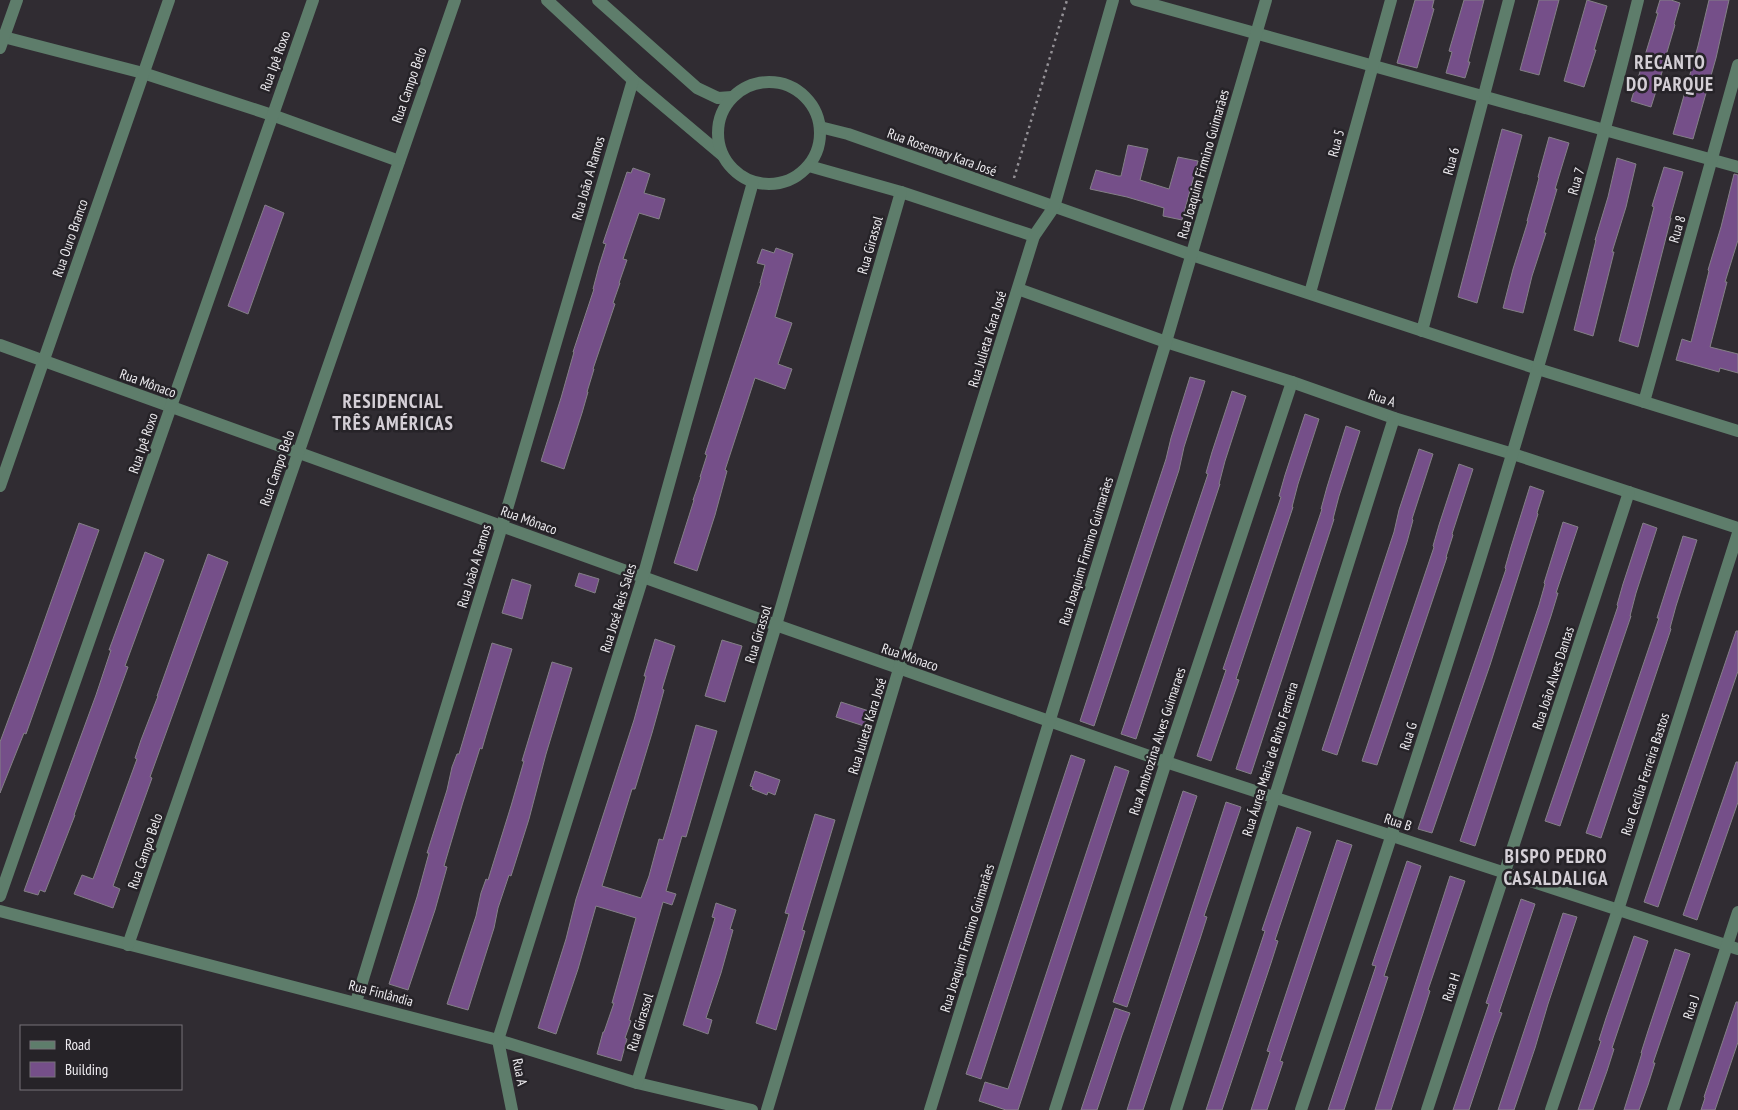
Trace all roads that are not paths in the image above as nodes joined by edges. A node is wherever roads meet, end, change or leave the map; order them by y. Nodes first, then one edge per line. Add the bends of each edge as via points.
1 (17, 0) edge
2 (169, 0) edge
3 (313, 0) edge
4 (455, 0) edge
5 (547, 0) edge
6 (598, 0) edge
7 (1113, 0) edge
8 (1136, 0) edge
9 (1266, 0) edge
10 (1391, 0) edge
11 (1509, 0) edge
12 (1638, 0) edge
13 (1257, 34) junction
14 (1, 40) edge
15 (1738, 65) edge
16 (1373, 66) junction
17 (143, 73) junction
18 (633, 80) junction
19 (1483, 96) junction
20 (732, 97) junction
21 (272, 115) junction
22 (820, 127) junction
23 (1606, 130) junction
24 (722, 155) junction
25 (1712, 159) junction
26 (399, 161) junction
27 (809, 166) junction
28 (1738, 166) edge
29 (753, 182) junction
30 (901, 192) junction
31 (1054, 207) junction
32 (1034, 236) junction
33 (1192, 255) junction
34 (1018, 290) junction
35 (1310, 293) junction
36 (1422, 331) junction
37 (1166, 342) junction
38 (0, 345) edge
39 (44, 361) junction
40 (1538, 369) junction
41 (1292, 382) junction
42 (1644, 402) junction
43 (171, 407) junction
44 (1394, 418) junction
45 (1738, 431) edge
46 (298, 453) junction
47 (1513, 454) junction
48 (0, 486) edge
49 (1629, 492) junction
50 (502, 526) junction
51 (1738, 528) edge
52 (1738, 533) edge
53 (643, 578) junction
54 (776, 626) junction
55 (899, 669) junction
56 (1049, 721) junction
57 (1166, 762) junction
58 (1274, 797) junction
59 (1392, 836) junction
60 (1504, 873) junction
61 (0, 896) edge
62 (1618, 910) junction
63 (0, 911) edge
64 (1738, 912) edge
65 (128, 945) junction
66 (1733, 947) edge
67 (356, 1002) junction
68 (498, 1040) junction
69 (637, 1083) junction
70 (512, 1110) edge
71 (752, 1110) edge
72 (767, 1110) edge
73 (930, 1110) edge
74 (1055, 1110) edge
75 (1176, 1110) edge
76 (1301, 1110) edge
77 (1427, 1110) edge
78 (1551, 1110) edge
79 (1673, 1110) edge

1 - 14 street
2 - 17 street, Rua Ouro Branco
3 - 21 street, Rua Ipê Roxo
4 - 26 street, Rua Campo Belo
5 - 18 street
6 - 20 street via 697,88 718,98
7 - 31 street, Rua Julieta Kara José
8 - 13 street
9 - 13 street, Rua Joaquim Firmino Guimarães
10 - 16 street, Rua 5
11 - 19 street, Rua 6
12 - 23 street, Rua 7
13 - 16 street
13 - 33 street, Rua Joaquim Firmino Guimarães
14 - 17 street
15 - 25 street, Rua 8
16 - 19 street
16 - 35 street, Rua 5
17 - 21 street
17 - 39 street, Rua Ouro Branco
18 - 24 street
18 - 50 street, Rua João A Ramos
19 - 23 street
19 - 36 street, Rua 6
20 - 22 street via 756,83 785,85 809,101
20 - 24 street via 718,124 717,140
21 - 26 street
21 - 43 street, Rua Ipê Roxo
22 - 27 street via 818,148
22 - 31 street, Rua Rosemary Kara José
23 - 25 street
23 - 40 street, Rua 7
24 - 29 street via 735,172
25 - 28 street
25 - 42 street, Rua 8
26 - 46 street, Rua Campo Belo
27 - 29 street via 783,182 765,185
27 - 30 street
29 - 53 street, Rua José Reis Sales
30 - 32 street
30 - 54 street, Rua Girassol
31 - 32 street, Rua Julieta Kara José
31 - 33 street, Rua Rosemary Kara José
32 - 34 street, Rua Julieta Kara José
33 - 35 street, Rua Rosemary Kara José
33 - 37 street, Rua Joaquim Firmino Guimarães
34 - 37 street, Rua A
34 - 55 street, Rua Julieta Kara José
35 - 36 street, Rua Rosemary Kara José
36 - 40 street, Rua Rosemary Kara José
37 - 41 street, Rua A
37 - 56 street, Rua Joaquim Firmino Guimarães
38 - 39 street, Rua Mônaco
39 - 43 street, Rua Mônaco
39 - 48 street, Rua Ouro Branco
40 - 42 street, Rua Rosemary Kara José
40 - 47 street, Rua G
41 - 44 street, Rua A
41 - 57 street, Rua Ambrozina Alves Guimaraes
42 - 45 street, Rua Rosemary Kara José
43 - 46 street, Rua Mônaco
43 - 61 street, Rua Ipê Roxo
44 - 47 street, Rua A
44 - 58 street, Rua Áurea Maria de Brito Ferreira
46 - 50 street, Rua Mônaco
46 - 65 street, Rua Campo Belo
47 - 49 street, Rua A
47 - 59 street, Rua G
49 - 51 street, Rua A
49 - 60 street, Rua João Alves Dantas
50 - 53 street, Rua Mônaco
50 - 67 street, Rua João A Ramos
52 - 62 street, Rua Cecília Ferreira Bastos
53 - 54 street, Rua Mônaco
53 - 68 street, Rua José Reis Sales
54 - 55 street, Rua Mônaco
54 - 69 street, Rua Girassol
55 - 56 street, Rua Mônaco
55 - 72 street, Rua Julieta Kara José
56 - 57 street, Rua B
56 - 73 street, Rua Joaquim Firmino Guimarães
57 - 58 street, Rua B
57 - 74 street, Rua Ambrozina Alves Guimaraes
58 - 59 street, Rua B
58 - 75 street, Rua Áurea Maria de Brito Ferreira
59 - 60 street, Rua B
59 - 76 street, Rua G
60 - 62 street, Rua B
60 - 77 street, Rua H
62 - 66 street, Rua B
62 - 78 street, Rua Cecília Ferreira Bastos
63 - 65 street, Rua Finlândia
64 - 66 street, Rua J
65 - 67 street, Rua Finlândia
66 - 79 street, Rua J
67 - 68 street, Rua Finlândia
68 - 69 street, Rua Finlândia
68 - 70 street, Rua A
69 - 71 street, Rua Finlândia

